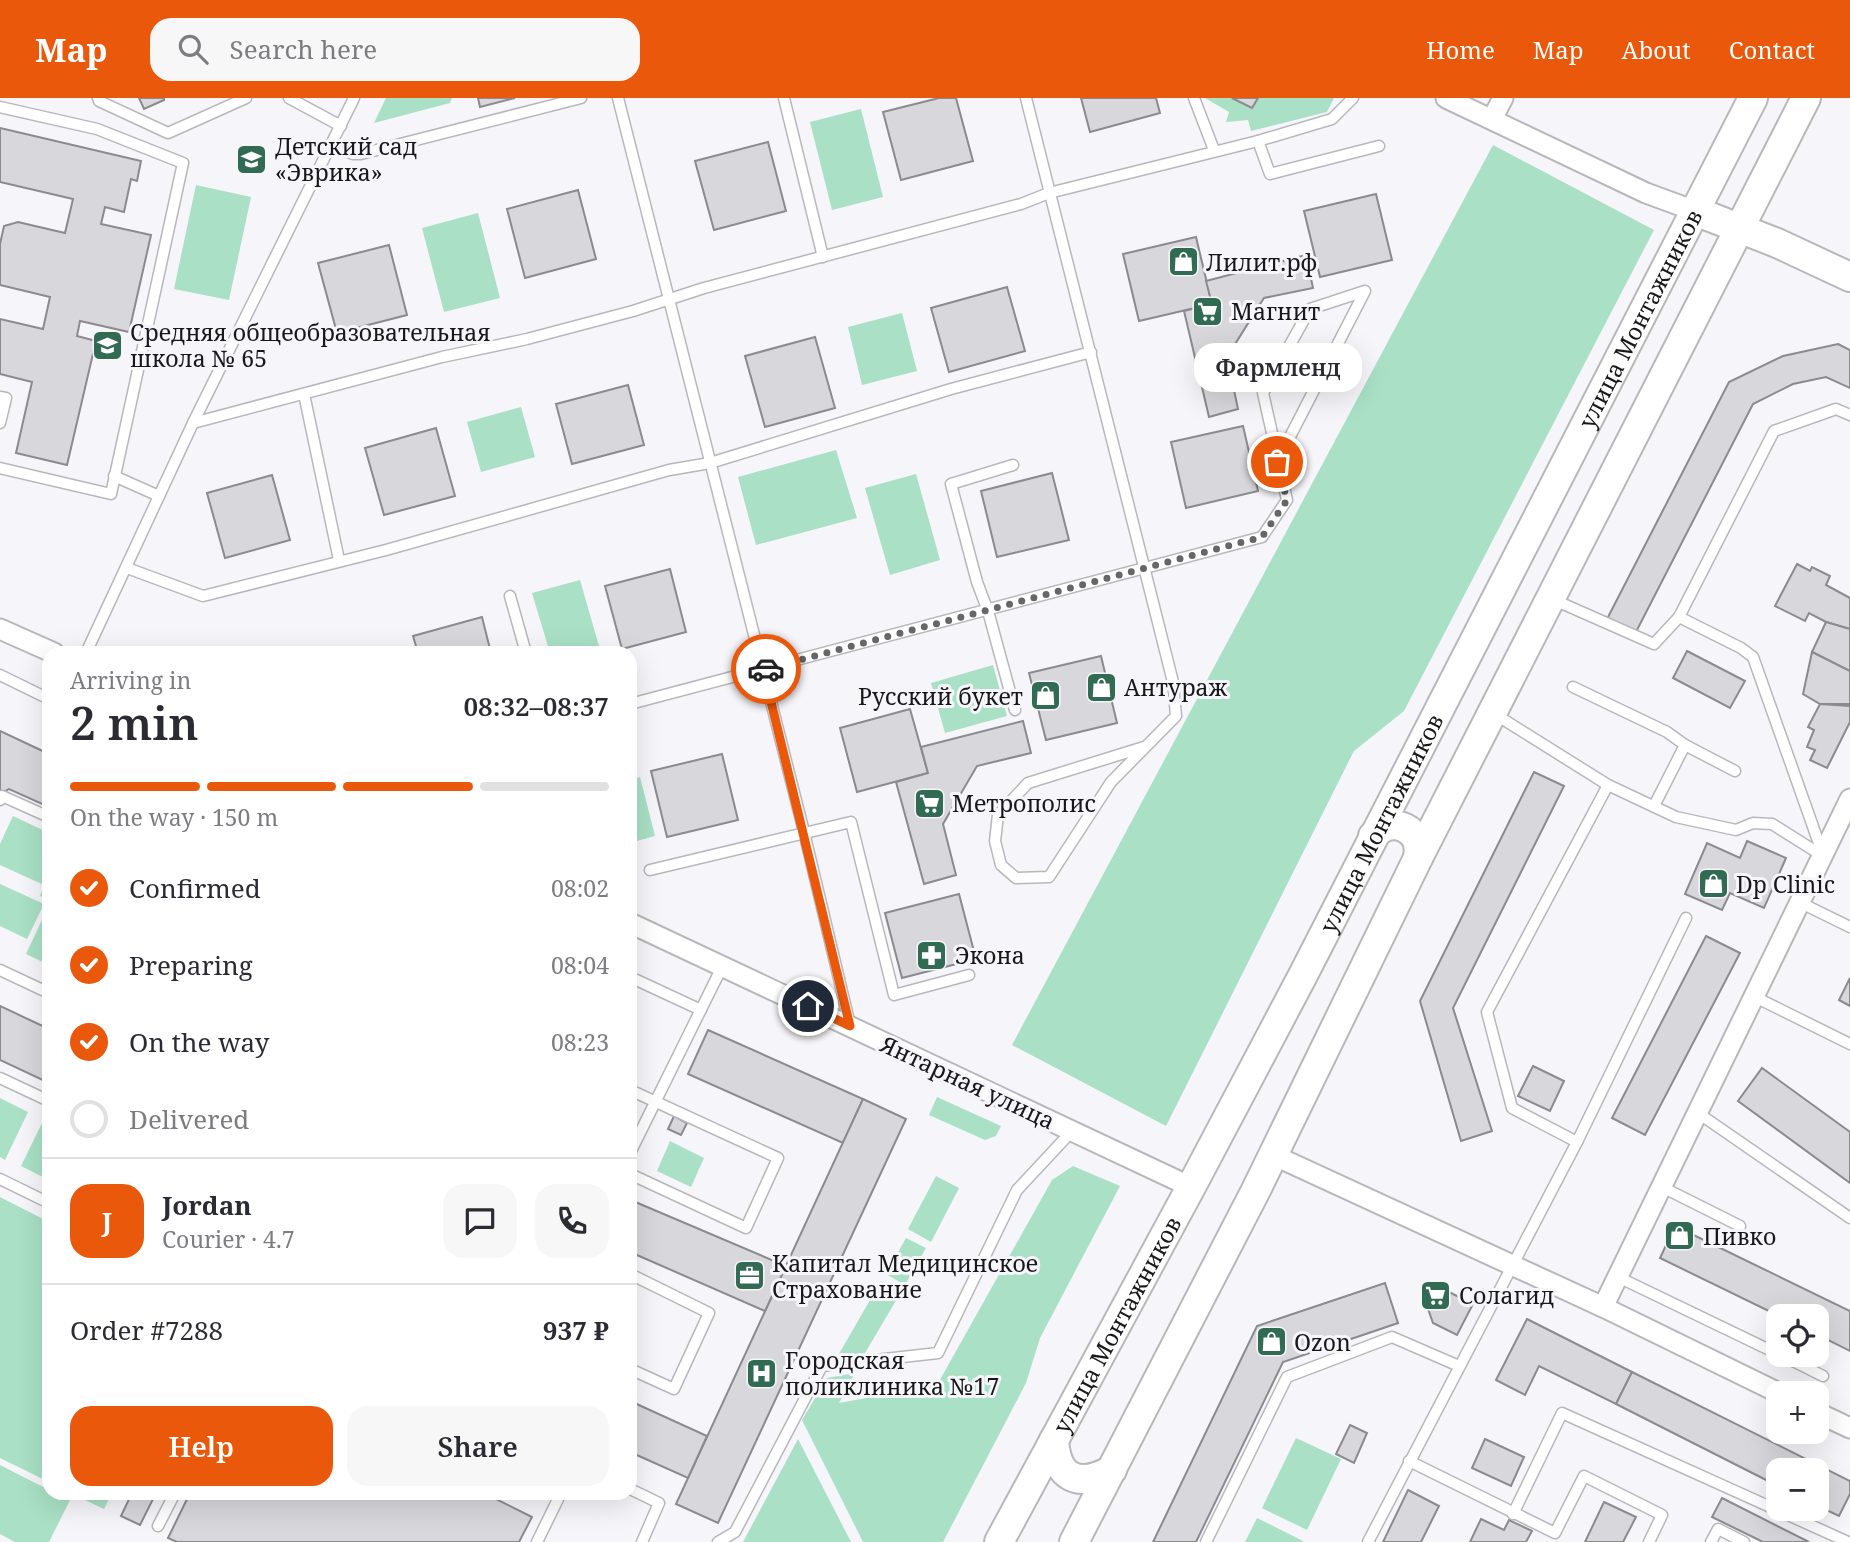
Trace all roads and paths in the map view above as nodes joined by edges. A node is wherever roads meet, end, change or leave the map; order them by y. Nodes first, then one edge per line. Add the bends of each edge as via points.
1 (98, 98) edge
2 (246, 98) edge
3 (289, 98) edge
4 (354, 98) edge
5 (581, 98) edge
6 (618, 98) edge
7 (784, 98) edge
8 (1026, 98) edge
9 (1194, 98) edge
10 (1353, 98) edge
11 (1446, 98) edge
12 (1503, 98) edge
13 (1753, 98) edge
14 (1806, 98) edge
15 (0, 107) edge
16 (1492, 119) junction
17 (341, 125) junction
18 (1258, 141) junction
19 (331, 145) junction
20 (1379, 146) dead end
21 (1214, 150) junction
22 (1049, 193) junction
23 (1695, 211) junction
24 (1741, 229) junction
25 (822, 257) junction
26 (1850, 277) edge
27 (669, 300) junction
28 (1091, 352) junction
29 (304, 394) junction
30 (0, 397) edge
31 (1850, 415) edge
32 (0, 423) edge
33 (193, 423) junction
34 (1277, 462) junction
35 (710, 463) junction
36 (1013, 465) dead end
37 (0, 468) edge
38 (114, 476) junction
39 (159, 496) junction
40 (339, 560) junction
41 (127, 568) junction
42 (1144, 568) junction
43 (510, 596) dead end
44 (1552, 598) junction
45 (988, 611) junction
46 (1679, 617) junction
47 (0, 629) edge
48 (89, 646) edge
49 (524, 646) edge
50 (42, 648) edge
51 (763, 669) junction
52 (0, 675) edge
53 (1573, 687) dead end
54 (42, 696) edge
55 (637, 702) edge
56 (1015, 710) dead end
57 (1493, 713) junction
58 (1685, 745) junction
59 (1144, 747) junction
60 (1735, 771) dead end
61 (1608, 785) junction
62 (1850, 799) edge
63 (0, 800) edge
64 (1654, 807) junction
65 (42, 814) edge
66 (804, 832) junction
67 (1373, 836) junction
68 (1823, 856) junction
69 (1418, 858) junction
70 (650, 870) dead end
71 (1801, 903) junction
72 (1686, 918) dead end
73 (637, 926) edge
74 (1850, 927) edge
75 (722, 967) junction
76 (0, 970) edge
77 (969, 975) dead end
78 (637, 980) edge
79 (42, 990) edge
80 (1755, 997) junction
81 (701, 1010) junction
82 (850, 1026) junction
83 (1850, 1044) edge
84 (0, 1078) edge
85 (637, 1093) edge
86 (42, 1098) edge
87 (655, 1102) junction
88 (1698, 1113) junction
89 (1072, 1131) junction
90 (637, 1139) edge
91 (1577, 1142) junction
92 (1273, 1155) junction
93 (637, 1177) edge
94 (0, 1179) edge
95 (1191, 1187) junction
96 (1662, 1187) junction
97 (42, 1200) edge
98 (1850, 1218) edge
99 (1740, 1226) dead end
100 (1514, 1265) junction
101 (637, 1277) edge
102 (1618, 1277) junction
103 (1604, 1307) junction
104 (1766, 1348) edge
105 (1459, 1366) junction
106 (1805, 1367) edge
107 (637, 1372) edge
108 (1823, 1376) dead end
109 (1766, 1387) edge
110 (1829, 1418) edge
111 (1850, 1428) edge
112 (1054, 1440) junction
113 (1409, 1461) junction
114 (1112, 1470) junction
115 (637, 1492) edge
116 (171, 1500) edge
117 (558, 1500) edge
118 (1513, 1514) junction
119 (158, 1526) dead end
120 (1553, 1537) edge
121 (1849, 1541) edge
122 (537, 1542) edge
123 (642, 1542) edge
124 (718, 1542) edge
125 (999, 1542) edge
126 (1074, 1542) edge
127 (1206, 1542) edge
128 (1368, 1542) edge
129 (1649, 1542) edge
130 (1711, 1542) edge
131 (1745, 1542) edge

1 - 2 lane via 168,133
3 - 17 lane
4 - 17 lane
5 - 19 lane via 361,154
6 - 27 lane
7 - 25 lane
8 - 22 lane
9 - 21 lane
10 - 18 lane via 1332,119
11 - 16 street
12 - 16 street
13 - 23 main road, улица Монтажников
14 - 24 main road
15 - 38 lane via 97,129 183,163
16 - 23 street via 1646,193
17 - 19 lane
18 - 20 lane via 1270,174
18 - 21 lane
19 - 33 lane
21 - 22 lane
22 - 25 lane
22 - 28 lane
23 - 24 main road
23 - 67 main road, улица Монтажников
24 - 26 main road
24 - 44 main road
25 - 27 lane
27 - 29 lane
27 - 35 lane
28 - 35 lane via 951,389
28 - 42 lane
29 - 33 lane
29 - 40 lane
30 - 32 lane via 6,398
31 - 46 lane via 1836,409 1774,431
33 - 39 lane
34 - 34 lane via 1263,393 1310,309 1365,291
34 - 42 lane via 1287,500 1262,537
35 - 40 lane
35 - 51 lane
36 - 45 lane via 951,484
37 - 38 lane via 110,494
38 - 39 lane
39 - 41 lane
40 - 41 lane via 203,596
41 - 48 lane
42 - 45 lane
42 - 59 lane via 1176,716
43 - 49 lane
44 - 46 lane via 1654,644
44 - 57 main road
45 - 51 lane
45 - 56 lane
46 - 68 lane via 1753,657
47 - 50 street
51 - 55 lane
51 - 66 lane
52 - 54 lane
53 - 58 lane
57 - 61 lane
57 - 69 main road
58 - 60 lane
58 - 64 lane
59 - 59 lane via 1111,782 1049,877 1016,878 1001,865 995,841 998,815 1028,783
61 - 64 lane
61 - 91 lane via 1487,1013 1512,1108
62 - 68 street
63 - 65 lane via 2,796
64 - 68 lane via 1676,817 1736,830 1753,823 1772,824
66 - 70 lane
66 - 77 lane via 851,822 894,995
66 - 82 lane
67 - 69 main road via 1385,827 1407,828 1419,844
67 - 95 main road, улица Монтажников
68 - 71 street
69 - 92 main road
71 - 74 lane
71 - 80 street
72 - 91 lane
73 - 75 street, Янтарная улица
75 - 81 lane
75 - 82 street, Янтарная улица
76 - 79 lane
78 - 81 lane
80 - 83 lane
80 - 88 street
81 - 87 lane
82 - 89 street, Янтарная улица
84 - 86 lane
85 - 87 lane
87 - 90 lane
87 - 93 lane via 778,1158 746,1228
88 - 96 street
88 - 98 lane
89 - 95 street, Янтарная улица
89 - 124 lane via 1017,1190 938,1353 822,1366 735,1532
91 - 100 lane
92 - 100 street
92 - 114 main road
94 - 97 lane
95 - 112 main road, улица Монтажников
96 - 99 lane
96 - 102 street
100 - 103 street
100 - 105 lane
101 - 107 lane via 709,1313 674,1389
102 - 103 street
102 - 104 lane
103 - 109 street
105 - 113 lane
105 - 127 lane via 1392,1337 1287,1377
106 - 108 lane
110 - 111 street
112 - 114 main road via 1055,1457 1068,1475 1088,1479
112 - 125 main road, улица Монтажников
113 - 118 lane
113 - 128 lane
114 - 126 main road
115 - 123 lane via 659,1503
116 - 119 lane
117 - 122 lane
118 - 120 lane
118 - 121 lane via 1562,1413
120 - 129 lane via 1584,1476 1662,1515
130 - 131 lane via 1718,1529

